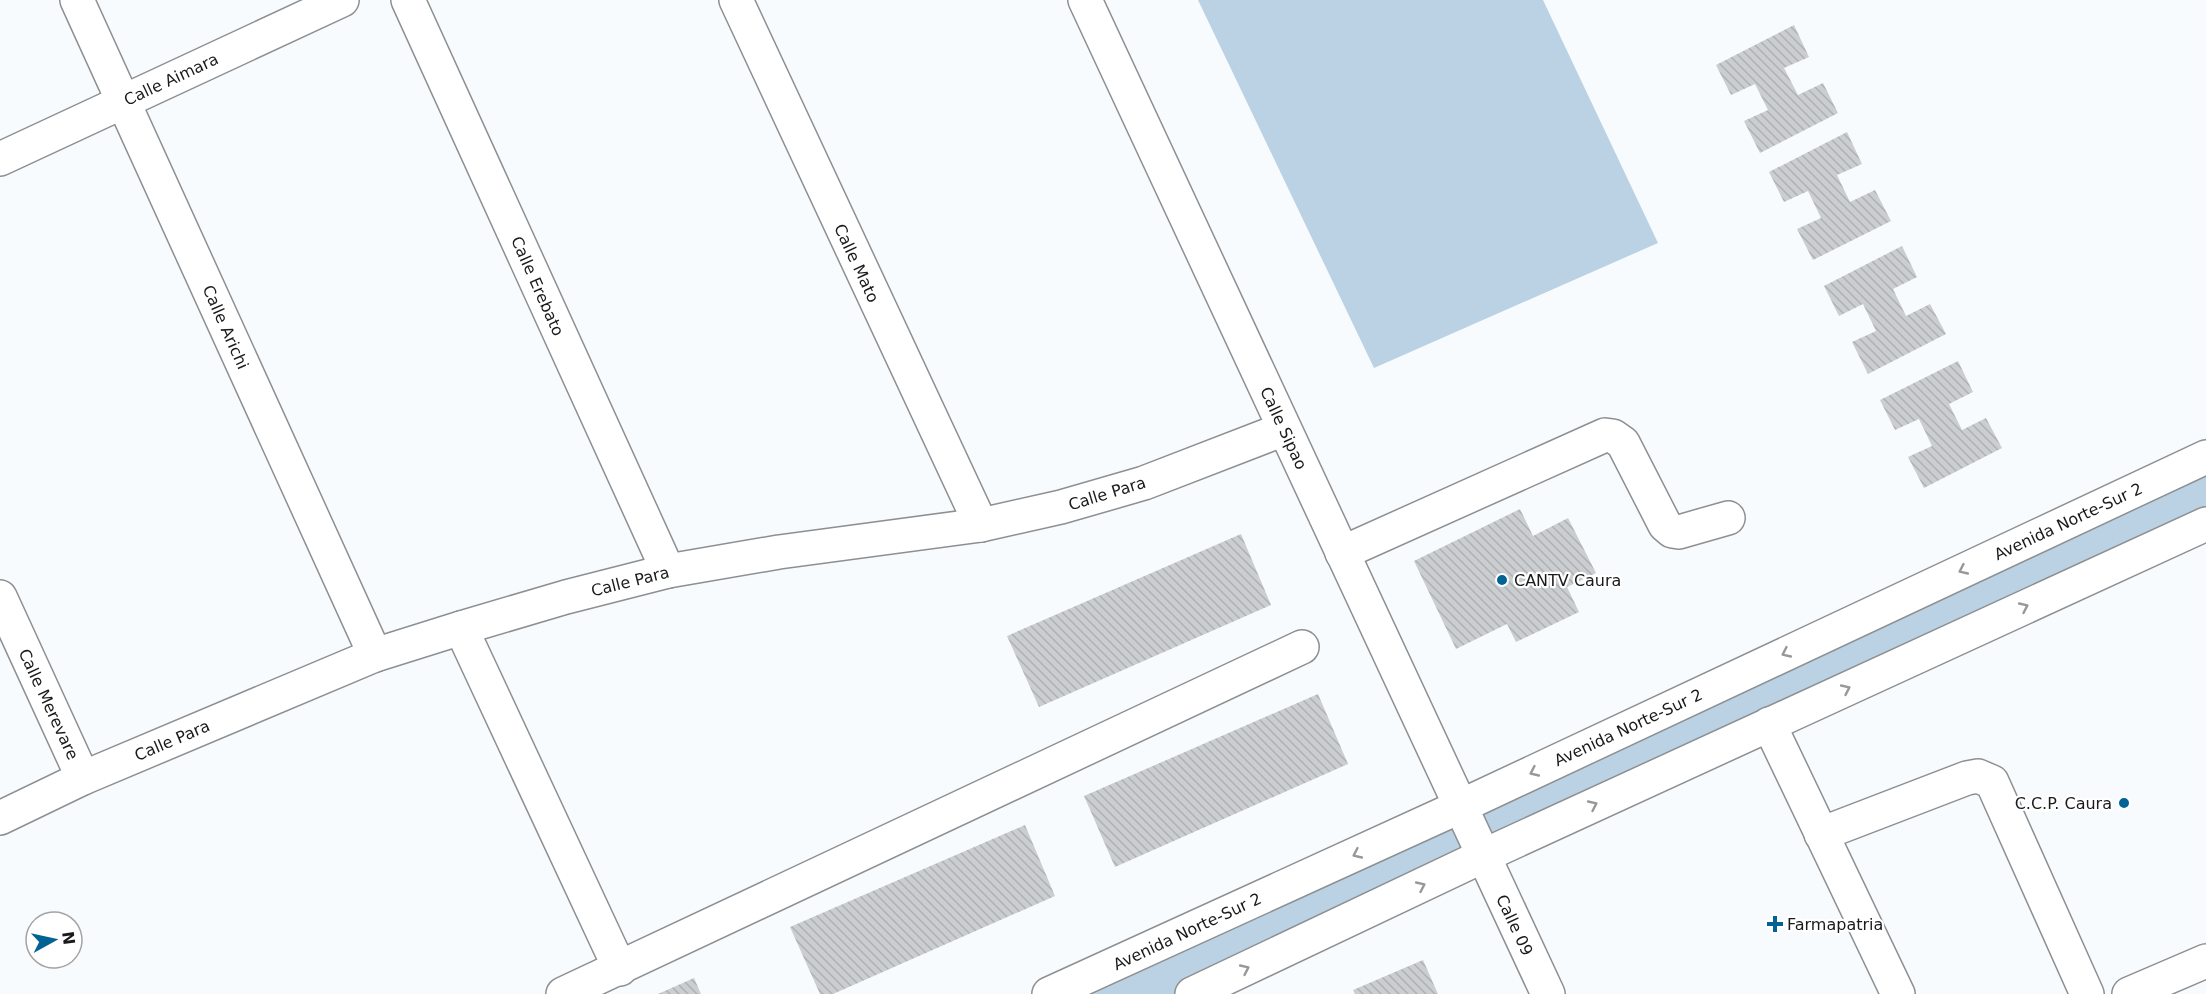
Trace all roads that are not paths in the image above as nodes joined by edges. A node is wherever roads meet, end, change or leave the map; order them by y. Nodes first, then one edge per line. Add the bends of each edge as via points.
1 (77, 0) edge
2 (342, 0) edge
3 (408, 0) edge
4 (736, 0) edge
5 (1085, 0) edge
6 (124, 101) junction
7 (0, 159) edge
8 (1284, 429) junction
9 (2206, 457) edge
10 (1728, 518) dead end
11 (2206, 524) edge
12 (981, 525) junction
13 (1342, 553) junction
14 (668, 572) junction
15 (0, 597) edge
16 (461, 628) junction
17 (1302, 647) dead end
18 (375, 654) junction
19 (1769, 724) junction
20 (83, 778) junction
21 (1459, 807) junction
22 (0, 818) edge
23 (1821, 834) junction
24 (1483, 856) junction
25 (2206, 961) edge
26 (620, 969) junction
27 (563, 994) edge
28 (1049, 994) edge
29 (1192, 994) edge
30 (1548, 994) edge
31 (1898, 994) edge
32 (2087, 994) edge
33 (2129, 994) edge

1 - 6 street, Calle Arichi
2 - 6 street, Calle Aimara
3 - 14 street, Calle Erebato
4 - 12 street, Calle Mato
5 - 8 street, Calle Sipao
6 - 7 street, Calle Aimara
6 - 18 street, Calle Arichi
8 - 12 street, Calle Para via 1144,483
8 - 13 street, Calle Sipao
9 -> 21 street, Avenida Norte-Sur 2
10 - 13 street via 1672,531 1665,525 1623,443 1605,435
19 -> 11 street
12 - 14 street, Calle Para via 779,552
13 - 21 street, Calle Sipao
14 - 16 street, Calle Para
15 - 20 street, Calle Merevare
16 - 18 street, Calle Para
16 - 26 street
17 - 26 street
18 - 20 street, Calle Para
19 - 23 street
24 -> 19 street
20 - 22 street, Calle Para
21 - 24 street, Calle Sipao
21 -> 28 street, Avenida Norte-Sur 2
23 - 31 street
23 - 32 street via 1967,778 1978,776 1992,782
29 -> 24 street
24 - 30 street, Calle 09
25 - 33 street
26 - 27 street

